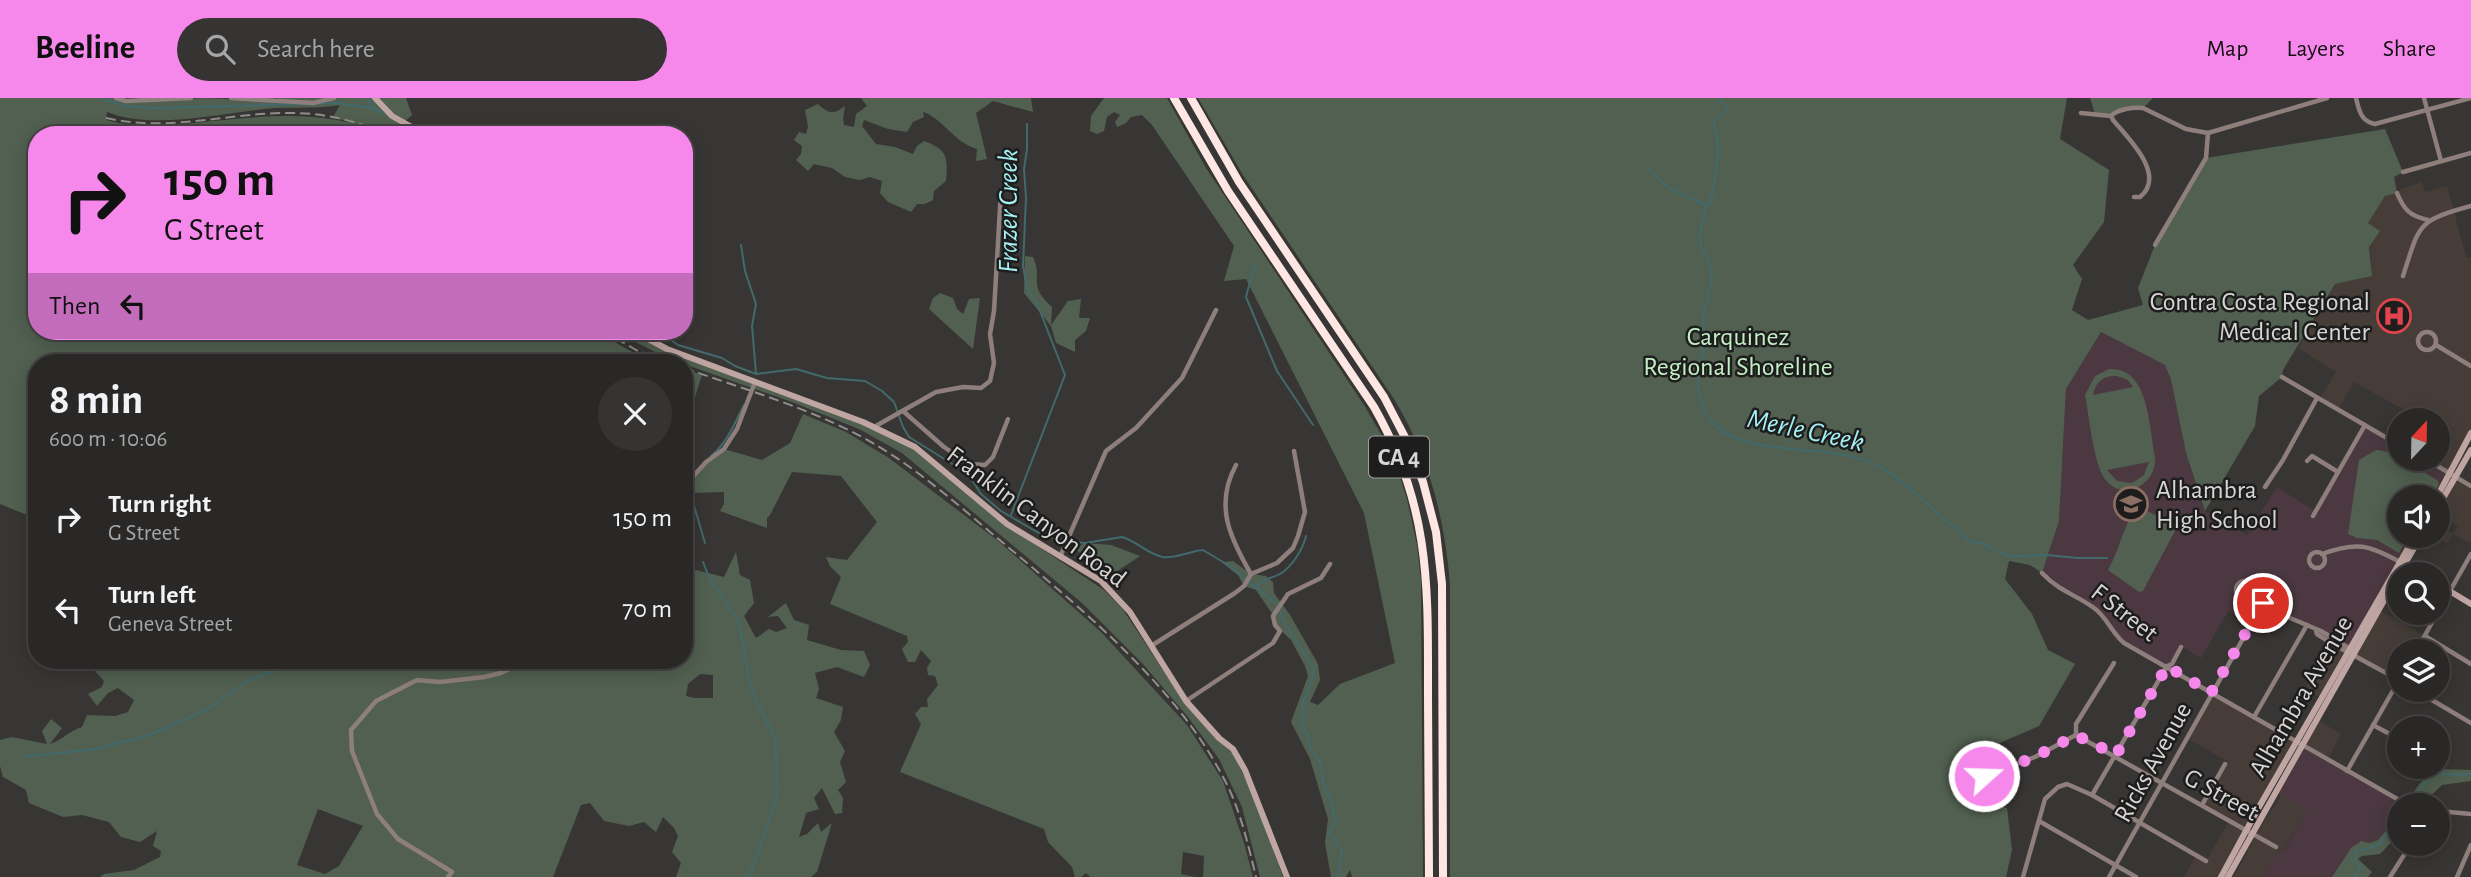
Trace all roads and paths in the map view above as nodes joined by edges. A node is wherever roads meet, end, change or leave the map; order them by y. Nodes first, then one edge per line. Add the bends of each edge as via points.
1 (116, 98) edge
2 (191, 98) edge
3 (231, 98) edge
4 (334, 98) edge
5 (1174, 98) edge
6 (1191, 98) edge
7 (2326, 98) edge
8 (2356, 98) edge
9 (2424, 98) edge
10 (376, 99) edge
11 (2471, 99) edge
12 (2427, 110) junction
13 (2081, 113) dead end
14 (2111, 116) junction
15 (410, 126) edge
16 (2208, 134) junction
17 (2471, 153) edge
18 (2441, 161) junction
19 (2403, 172) dead end
20 (1001, 191) dead end
21 (2397, 193) dead end
22 (2134, 197) dead end
23 (2471, 206) edge
24 (2429, 220) junction
25 (2155, 245) dead end
26 (2403, 275) dead end
27 (1216, 310) dead end
28 (649, 340) edge
29 (2436, 345) junction
30 (682, 354) edge
31 (693, 358) edge
32 (2471, 366) edge
33 (2283, 377) dead end
34 (755, 382) junction
35 (2318, 398) junction
36 (903, 411) junction
37 (1008, 419) dead end
38 (2365, 425) junction
39 (874, 427) junction
40 (2471, 433) edge
41 (2387, 438) edge
42 (2462, 448) junction
43 (1294, 451) dead end
44 (2471, 452) edge
45 (2306, 461) dead end
46 (1236, 465) dead end
47 (2446, 471) edge
48 (2338, 472) junction
49 (2453, 475) junction
50 (693, 477) edge
51 (2446, 485) edge
52 (2448, 485) edge
53 (2471, 486) edge
54 (2265, 487) dead end
55 (2313, 516) dead end
56 (2322, 554) dead end
57 (2471, 554) edge
58 (1060, 557) junction
59 (2400, 562) edge
60 (1330, 565) dead end
61 (2042, 573) dead end
62 (1251, 574) junction
63 (2387, 588) edge
64 (2450, 591) joint
65 (2387, 593) edge
66 (2251, 596) junction
67 (2263, 603) junction
68 (2471, 604) edge
69 (2307, 625) junction
70 (2431, 625) edge
71 (2425, 636) junction
72 (2423, 639) edge
73 (1151, 646) junction
74 (2181, 647) dead end
75 (2350, 651) junction
76 (2114, 663) dead end
77 (2471, 664) edge
78 (2167, 666) junction
79 (509, 669) edge
80 (2387, 673) edge
81 (2211, 693) junction
82 (1186, 701) junction
83 (2387, 701) edge
84 (2435, 702) edge
85 (2254, 717) junction
86 (2471, 723) edge
87 (2373, 725) junction
88 (2387, 733) edge
89 (2076, 735) junction
90 (2299, 744) junction
91 (2116, 755) junction
92 (2225, 764) dead end
93 (2347, 771) junction
94 (1984, 776) dead end
95 (2162, 783) junction
96 (2387, 793) edge
97 (2092, 795) junction
98 (2202, 805) junction
99 (2450, 812) edge
100 (2471, 814) edge
101 (2039, 821) junction
102 (2141, 823) junction
103 (2250, 831) junction
104 (2471, 845) edge
105 (2276, 846) dead end
106 (2403, 856) edge
107 (2206, 862) dead end
108 (2117, 866) junction
109 (448, 877) edge
110 (1287, 877) edge
111 (1429, 877) edge
112 (1443, 877) edge
113 (2023, 877) edge
114 (2109, 877) edge
115 (2136, 877) edge
116 (2221, 877) edge
117 (2228, 877) edge
118 (2389, 877) edge
119 (2457, 877) edge

1 - 2 street
3 - 4 street via 313,103
5 - 111 highway, CA 4 via 1228,191 1374,408 1408,483 1421,533 1427,585
6 - 112 highway, CA 4 via 1239,181 1384,397 1423,482 1442,584
7 - 16 street
8 - 12 street via 2363,118 2375,124
9 - 12 street
10 - 15 street
11 - 12 street
12 - 18 street
13 - 14 street
14 - 16 street via 2143,108 2186,129
14 - 22 street via 2148,170 2146,193
16 - 25 street via 2206,158
17 - 18 street
18 - 19 street
20 - 36 street via 990,381 981,388 936,392
21 - 24 street via 2407,212
23 - 24 street
24 - 26 street via 2410,247
27 - 58 street via 1182,378 1136,428 1106,451
28 - 30 street, Franklin Canyon Road
29 - 29 street via 2432,332 2419,336 2423,349
29 - 32 street
31 - 34 street, Franklin Canyon Road
33 - 35 street
34 - 39 street, Franklin Canyon Road
34 - 50 street via 737,429 724,449
35 - 38 street
35 - 54 street
36 - 37 street via 969,464 985,465 993,457
36 - 39 street
38 - 41 street
38 - 48 street
39 - 58 street, Franklin Canyon Road via 915,447 1007,524
40 - 42 street
42 - 44 street
42 - 49 street
43 - 62 street via 1306,512 1298,536 1277,563
44 - 49 street
45 - 48 street via 2312,456
46 - 62 street via 1224,501 1232,542
47 - 49 street
48 - 55 street
49 - 51 street
49 - 52 street
49 - 53 street
56 - 59 street via 2364,545
57 - 64 street
58 - 73 street, Franklin Canyon Road via 1101,581 1130,612
60 - 82 street via 1321,578 1300,586 1281,603 1273,615 1280,631 1273,643
61 - 78 street, F Street via 2055,587 2097,609 2124,643
62 - 73 street via 1244,586
63 - 75 street, Alhambra Avenue
64 - 68 street
65 - 75 street, Alhambra Avenue
66 - 66 street via 2251,583 2237,584 2238,596
66 - 67 street
67 - 69 street
67 - 81 street, Ricks Avenue
69 - 75 street
69 - 85 street
70 - 71 street
71 - 72 street
71 - 77 street
73 - 82 street, Franklin Canyon Road
74 - 78 street
75 - 80 street
75 - 90 street, Alhambra Avenue
76 - 89 street via 2076,724
78 - 81 street, F Street
78 - 91 street
79 - 109 street via 484,677 417,680 376,701 351,730 352,751 377,814 398,839 452,872
81 - 85 street, F Street
81 - 95 street, Ricks Avenue
82 - 110 street, Franklin Canyon Road via 1233,749
83 - 87 street
84 - 86 street
85 - 90 street, F Street
87 - 88 street
87 - 93 street
89 - 91 street, G Street
89 - 94 street
90 - 93 street, F Street
90 - 103 street, Alhambra Avenue
91 - 95 street, G Street
91 - 97 street
92 - 98 street
93 - 96 street, F Street
95 - 98 street, G Street
95 - 102 street, Ricks Avenue
97 - 101 street via 2067,784 2058,787 2045,800
97 - 102 street
98 - 103 street, G Street
99 - 100 street
101 - 108 street
101 - 113 street
102 - 107 street
102 - 108 street, Ricks Avenue
103 - 105 street, G Street
103 - 116 street, Alhambra Avenue
103 - 117 street, Alhambra Avenue
104 - 119 street
106 - 118 street
108 - 114 street, Ricks Avenue
108 - 115 street

